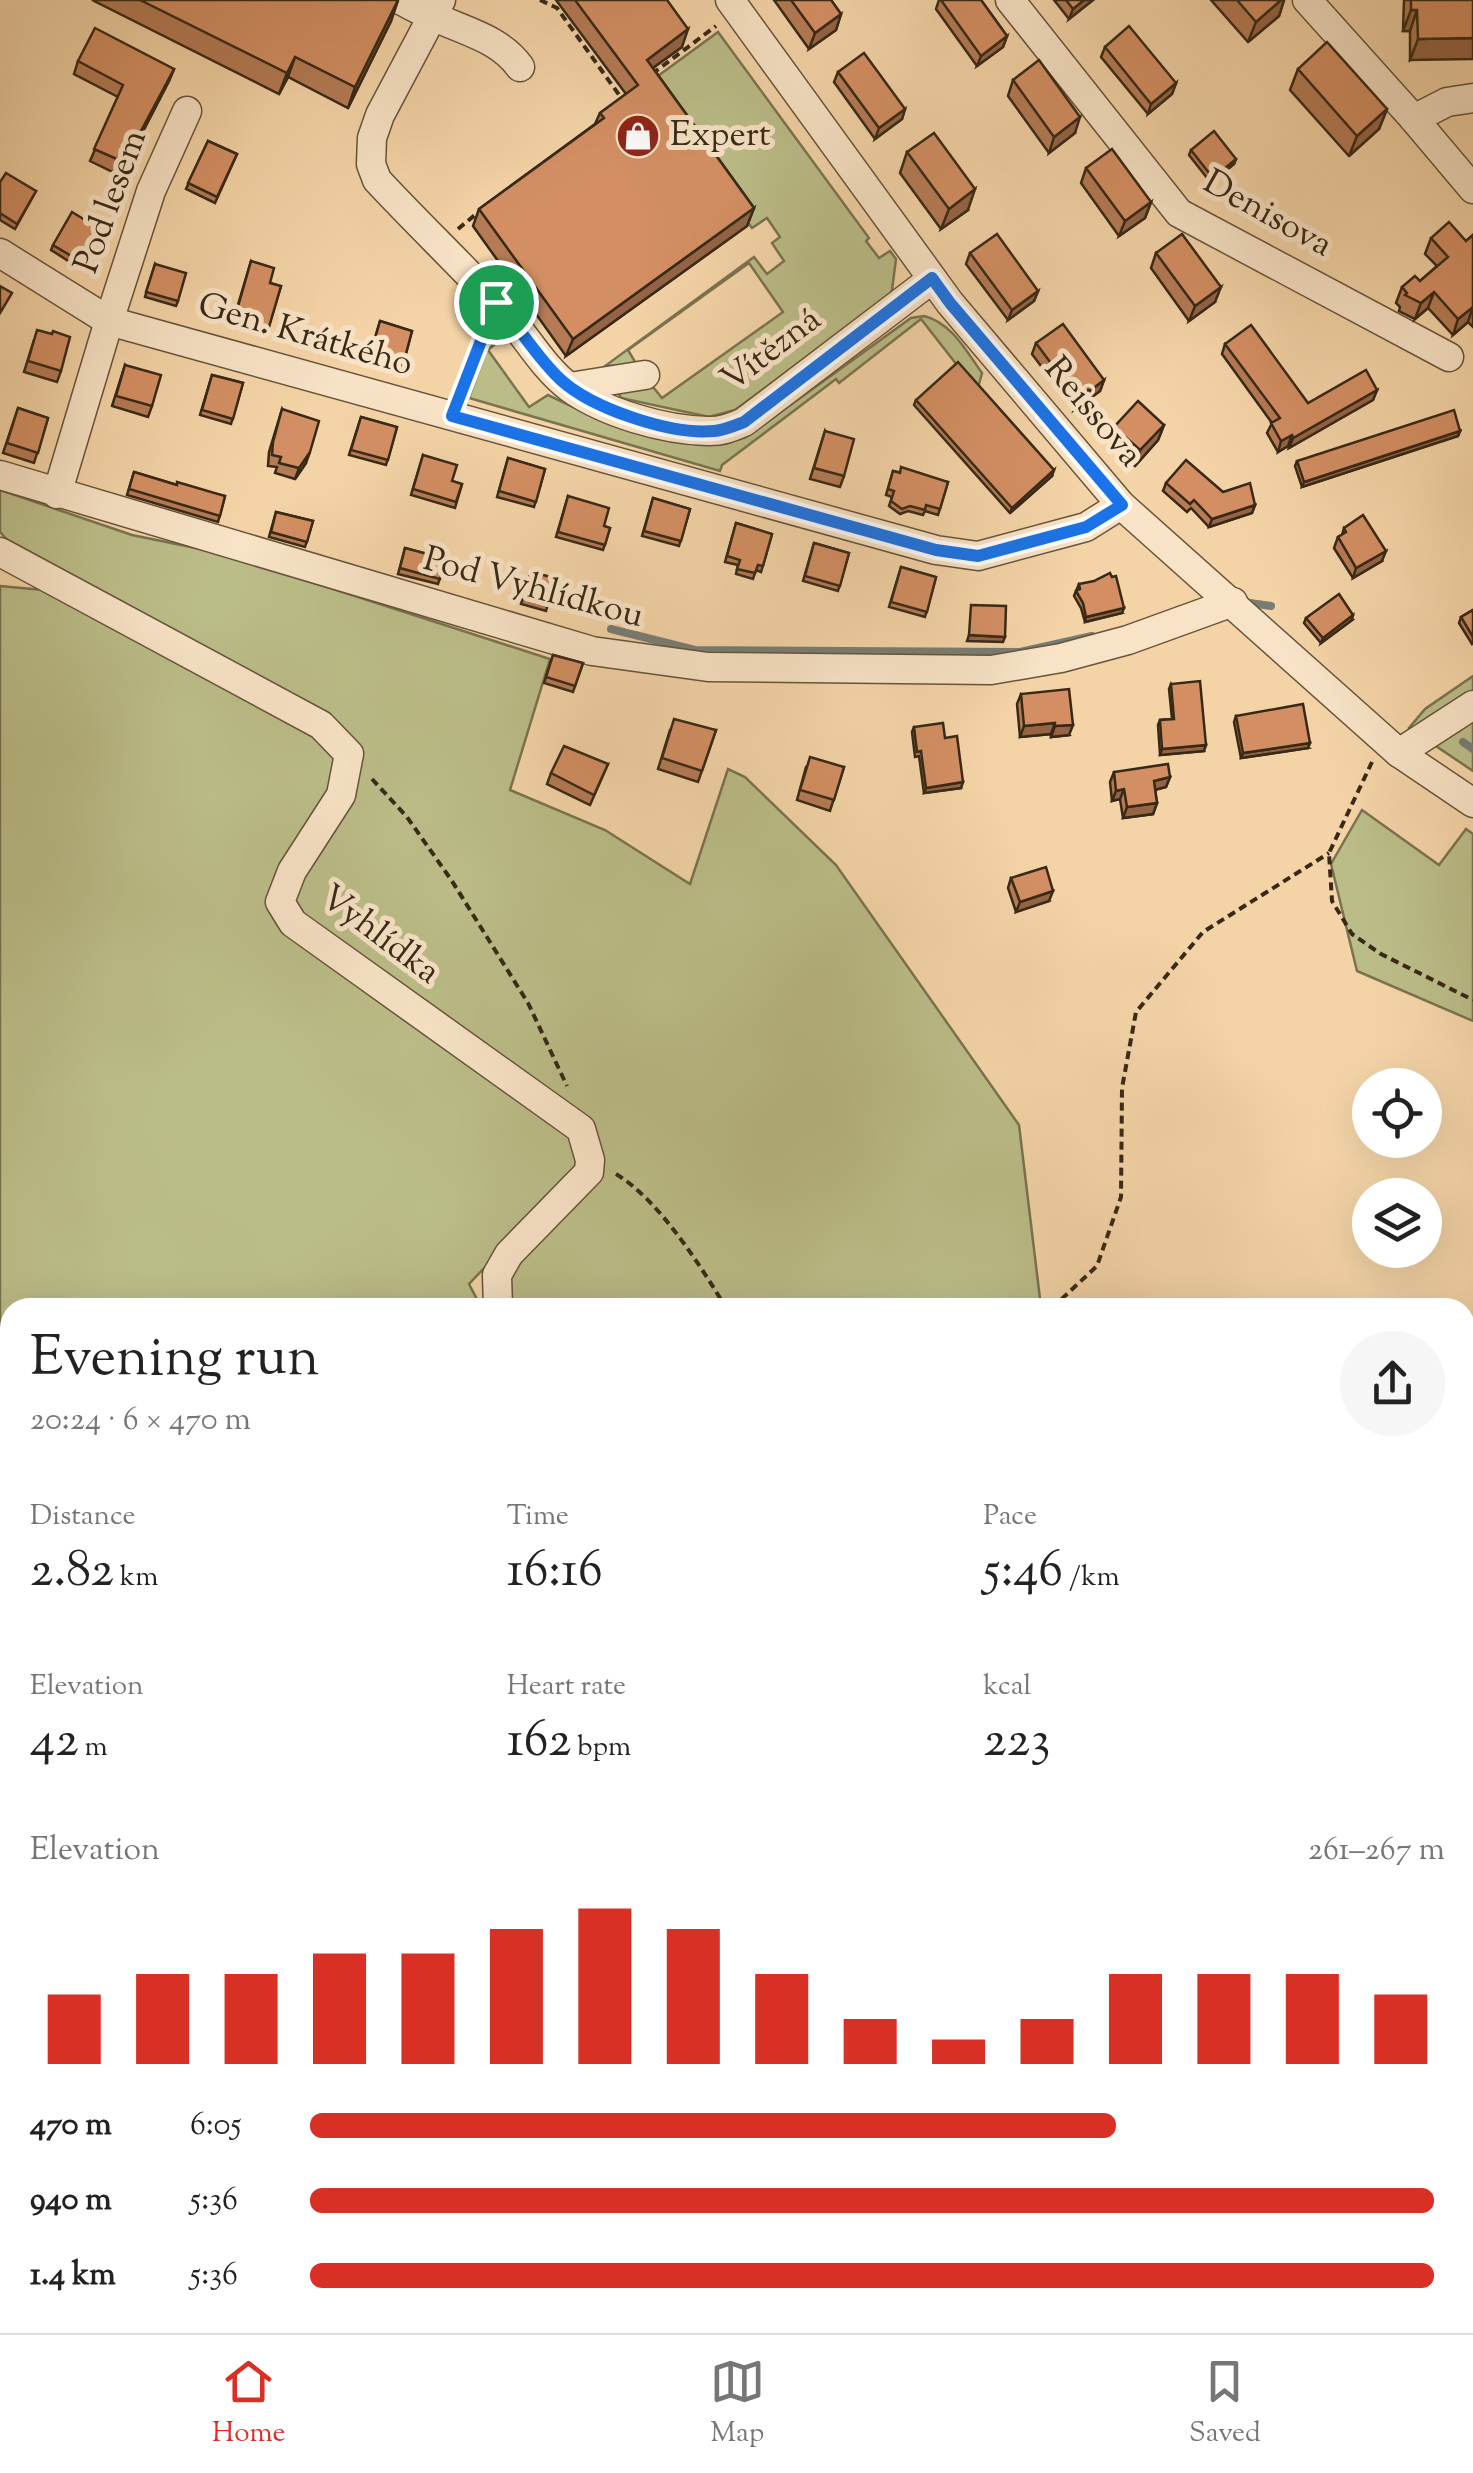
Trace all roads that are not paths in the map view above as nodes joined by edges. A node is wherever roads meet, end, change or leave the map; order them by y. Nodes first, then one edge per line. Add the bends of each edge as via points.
1 (400, 0) edge
2 (1010, 0) edge
3 (1306, 0) edge
4 (733, 5) edge
5 (437, 8) edge
6 (520, 68) dead end
7 (1473, 98) edge
8 (187, 111) dead end
9 (1414, 120) junction
10 (1473, 189) edge
11 (0, 253) edge
12 (932, 278) junction
13 (109, 320) junction
14 (1449, 357) dead end
15 (645, 375) dead end
16 (570, 388) junction
17 (0, 475) edge
18 (58, 494) junction
19 (1122, 505) junction
20 (0, 552) edge
21 (1232, 602) junction
22 (1473, 705) edge
23 (1391, 746) junction
24 (1473, 803) edge
25 (498, 1298) edge

1 - 5 street
2 - 14 street, Denisova via 1179,212
3 - 9 street
4 - 12 street, Reissova
5 - 6 street via 508,53
5 - 16 street, Vítězná via 372,138 376,180
7 - 9 street via 1447,102
8 - 13 street, Pod lesem via 151,190
9 - 10 street
11 - 13 street, Gen. Krátkého
12 - 16 street, Vítězná via 728,429 686,429 620,414
12 - 19 street, Reissova
13 - 18 street, Pod lesem
13 - 19 street, Gen. Krátkého via 936,550 978,556 1086,527
15 - 16 street
17 - 18 street, Pod Vyhlídkou
18 - 21 street, Pod Vyhlídkou via 592,651 708,666 991,670 1128,640
19 - 21 street, Reissova
20 - 25 street, Vyhlídka via 322,725 349,754 340,795 292,870 280,902 292,923 581,1129 590,1160 590,1172 509,1254 497,1275
21 - 23 street, Reissova
22 - 23 street
23 - 24 street, Reissova

